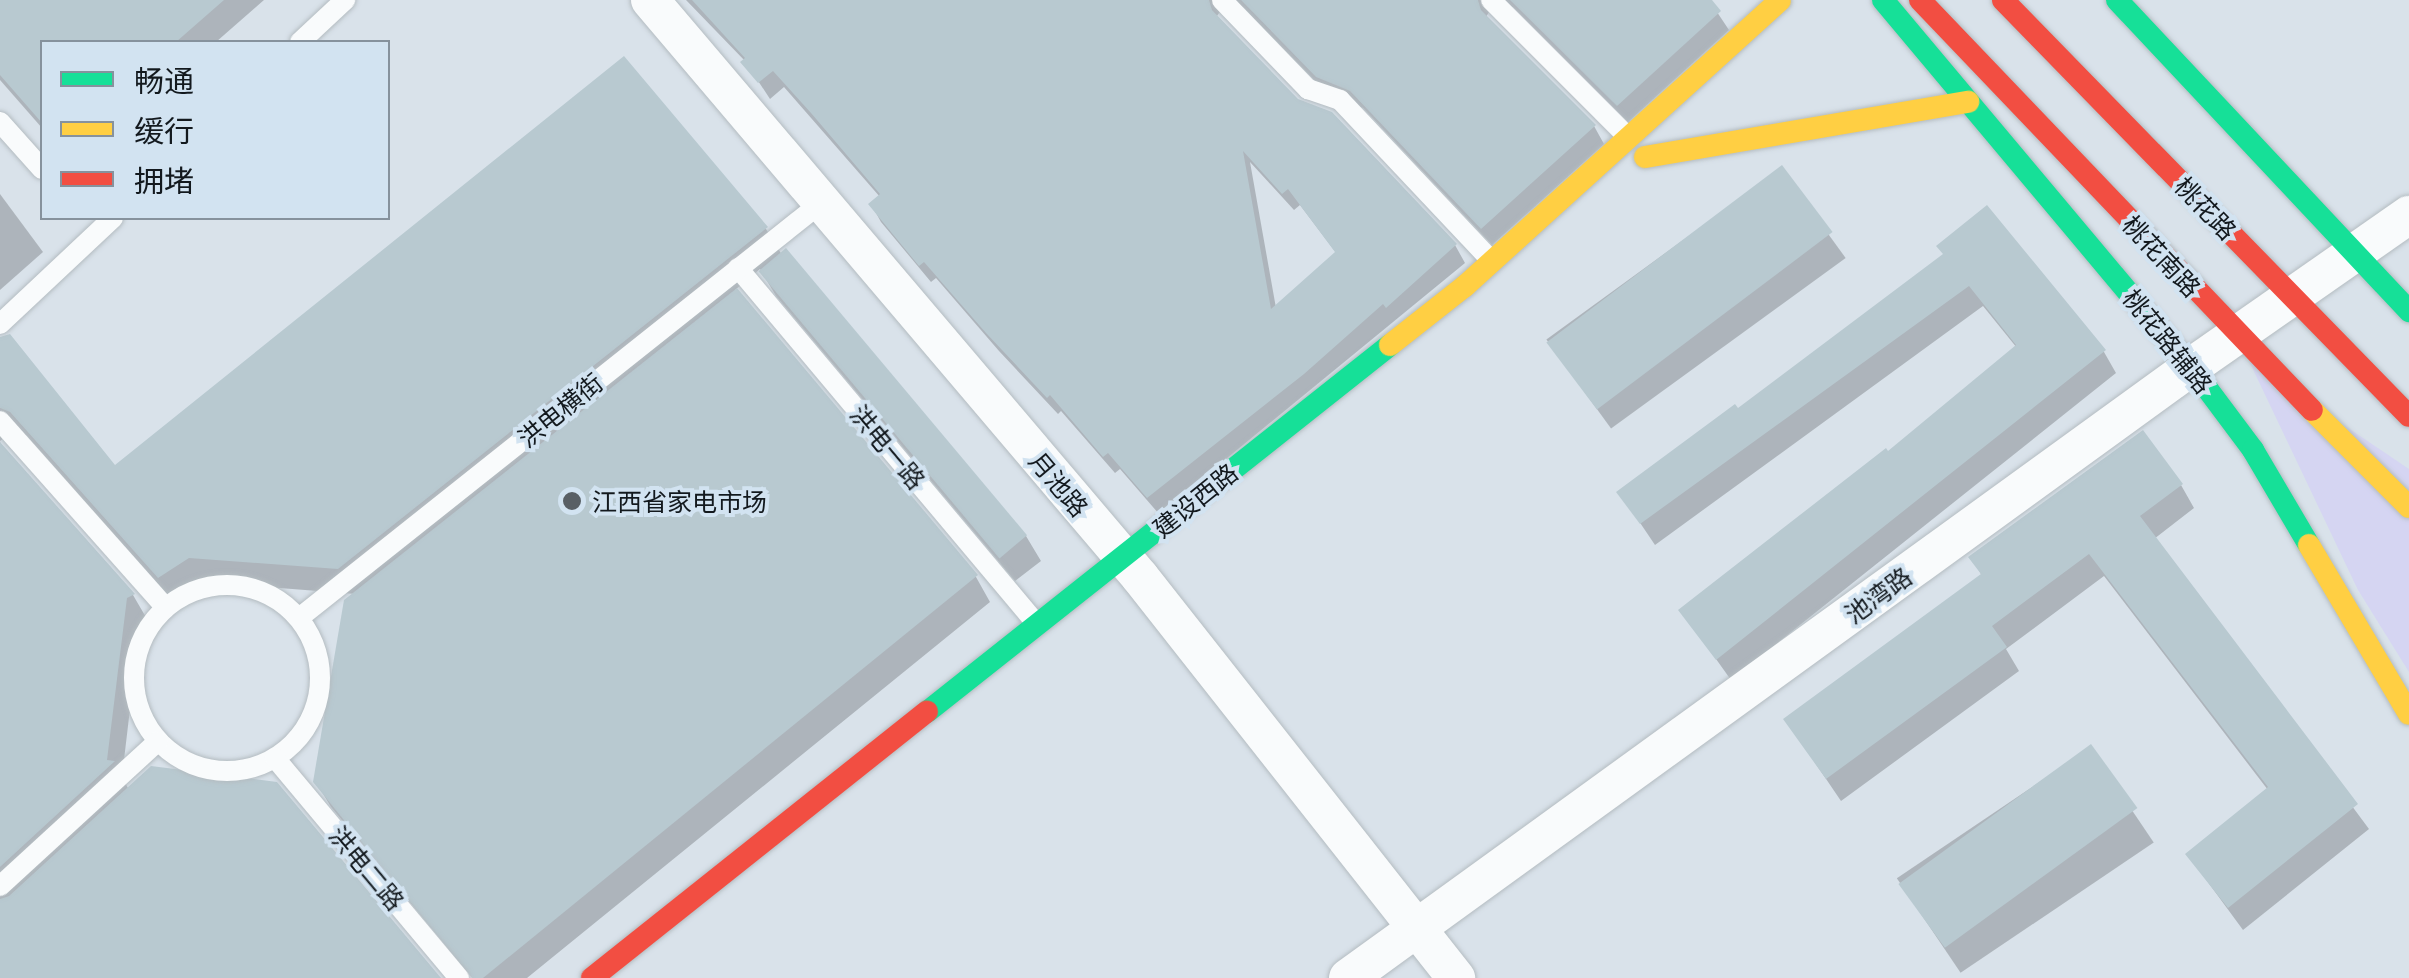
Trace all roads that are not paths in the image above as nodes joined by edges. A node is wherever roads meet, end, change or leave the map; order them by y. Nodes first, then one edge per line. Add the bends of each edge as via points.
1 (345, 0) edge
2 (650, 0) edge
3 (1222, 0) edge
4 (1491, 0) edge
5 (1883, 0) edge
6 (1920, 0) edge
7 (2003, 0) edge
8 (2117, 0) edge
9 (1767, 5) edge
10 (302, 40) edge
11 (1968, 102) junction
12 (0, 122) edge
13 (1674, 131) dead end
14 (1628, 137) junction
15 (40, 167) edge
16 (821, 202) junction
17 (2409, 215) edge
18 (100, 222) edge
19 (2355, 253) junction
20 (1492, 261) junction
21 (738, 268) junction
22 (2292, 296) junction
23 (2409, 310) edge
24 (0, 324) edge
25 (2237, 335) junction
26 (2192, 367) junction
27 (2399, 400) edge
28 (2409, 416) edge
29 (0, 420) edge
30 (2409, 506) edge
31 (1136, 572) junction
32 (165, 607) junction
33 (299, 618) junction
34 (1038, 626) junction
35 (2409, 714) edge
36 (158, 742) junction
37 (275, 758) junction
38 (0, 886) edge
39 (1418, 929) junction
40 (458, 978) edge
41 (592, 978) edge
42 (1348, 978) edge
43 (1456, 978) edge

1 - 10 lane
2 - 16 street, 月池路
3 - 20 lane via 1308,89 1340,100
4 - 14 lane
5 - 11 main road, 桃花路辅路
6 - 25 main road, 桃花南路
7 - 22 main road, 桃花路
8 - 19 main road
9 - 14 main road, 建设西路
11 - 13 main road via 1639,164
11 - 26 main road, 桃花路辅路
12 - 15 lane
14 - 20 main road, 建设西路
16 - 21 lane, 洪电横街
16 - 31 street, 月池路
17 - 19 street, 池湾路
18 - 24 lane
19 - 22 street, 池湾路
19 - 23 main road
20 - 31 main road, 建设西路
21 - 33 lane, 洪电横街
21 - 34 lane, 洪电一路
22 - 25 street, 池湾路
22 - 27 main road, 桃花路
25 - 26 street, 池湾路
25 - 30 main road, 桃花南路
26 - 35 main road, 桃花路辅路 via 2253,450
26 - 39 street, 池湾路
27 - 28 main road, 桃花路
29 - 32 lane
31 - 34 main road, 建设西路
31 - 39 street, 月池路
32 - 33 lane via 191,592 234,586 277,598
32 - 36 lane via 146,630 133,688
33 - 37 lane via 315,646 316,709 300,737
34 - 41 main road, 建设西路
36 - 37 lane via 183,761 213,771 245,770
36 - 38 lane
37 - 40 lane, 洪电二路
39 - 42 street, 池湾路
39 - 43 street, 月池路

